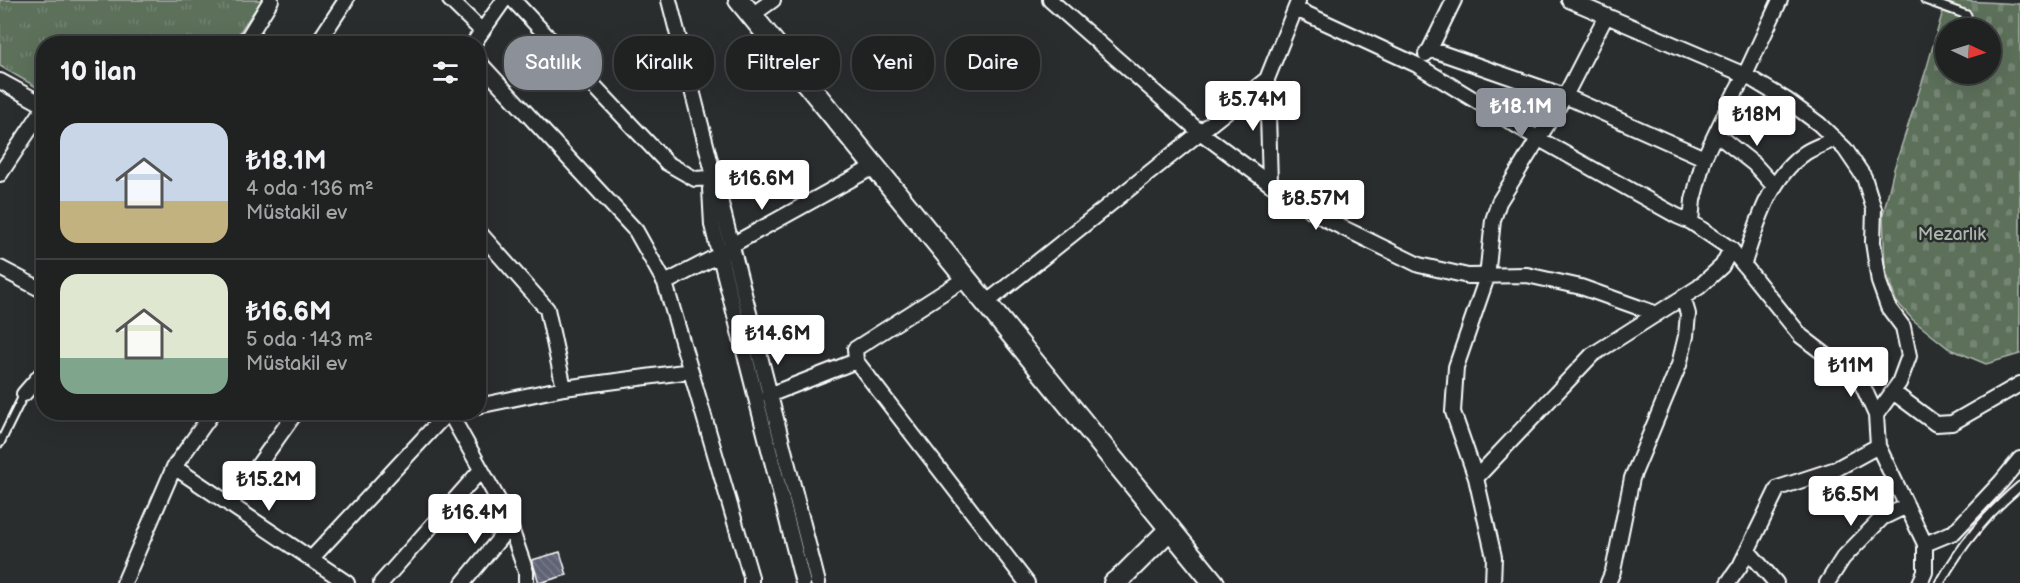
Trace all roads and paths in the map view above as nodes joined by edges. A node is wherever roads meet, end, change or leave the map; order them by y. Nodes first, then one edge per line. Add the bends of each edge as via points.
1 (271, 0) edge
2 (346, 0) edge
3 (450, 0) edge
4 (504, 0) edge
5 (513, 0) edge
6 (669, 0) edge
7 (773, 0) edge
8 (1050, 0) edge
9 (1454, 0) edge
10 (1569, 0) edge
11 (1780, 0) edge
12 (1925, 0) edge
13 (1297, 4) edge
14 (746, 8) edge
15 (1967, 15) dead end
16 (1606, 16) junction
17 (482, 31) junction
18 (249, 36) edge
19 (322, 36) edge
20 (479, 36) edge
21 (1430, 49) junction
22 (1417, 65) junction
23 (486, 70) edge
24 (1745, 75) junction
25 (1267, 79) junction
26 (0, 81) edge
27 (1565, 96) junction
28 (36, 102) edge
29 (36, 119) edge
30 (1200, 132) junction
31 (1716, 134) junction
32 (1539, 139) junction
33 (1835, 140) junction
34 (708, 157) junction
35 (1704, 158) junction
36 (875, 166) junction
37 (0, 174) edge
38 (709, 178) junction
39 (1270, 184) junction
40 (1774, 186) junction
41 (1691, 222) junction
42 (486, 240) edge
43 (1731, 249) junction
44 (725, 251) junction
45 (1744, 263) junction
46 (0, 268) edge
47 (1487, 277) junction
48 (966, 278) junction
49 (665, 283) junction
50 (36, 287) edge
51 (1683, 297) junction
52 (986, 303) junction
53 (1657, 314) junction
54 (856, 361) junction
55 (691, 371) junction
56 (36, 380) edge
57 (2020, 384) edge
58 (564, 388) junction
59 (1893, 392) junction
60 (24, 394) joint
61 (769, 394) junction
62 (486, 404) edge
63 (1876, 415) junction
64 (207, 420) edge
65 (290, 420) edge
66 (440, 420) edge
67 (453, 420) edge
68 (0, 442) edge
69 (1878, 446) junction
70 (2020, 459) edge
71 (174, 467) junction
72 (482, 470) junction
73 (1476, 478) junction
74 (2020, 486) edge
75 (230, 505) junction
76 (1907, 506) junction
77 (510, 526) junction
78 (1170, 529) junction
79 (1925, 544) junction
80 (1748, 551) junction
81 (310, 559) junction
82 (124, 583) edge
83 (347, 583) edge
84 (381, 583) edge
85 (463, 583) edge
86 (526, 583) edge
87 (751, 583) edge
88 (803, 583) edge
89 (818, 583) edge
90 (1027, 583) edge
91 (1114, 583) edge
92 (1214, 583) edge
93 (1493, 583) edge
94 (1608, 583) edge
95 (1728, 583) edge
96 (1776, 583) edge
97 (1827, 583) edge
98 (1920, 583) edge
99 (1940, 583) edge

1 - 18 street
2 - 19 street
3 - 17 street
4 - 17 street
5 - 38 street via 667,163 695,179
6 - 34 street
7 - 14 street
8 - 30 street
9 - 21 street
10 - 16 street
11 - 24 street
12 - 15 lane
13 - 22 street
13 - 25 street
14 - 36 street
16 - 24 street
16 - 27 street
17 - 20 street
21 - 22 street
21 - 27 street
22 - 32 street
23 - 49 street via 636,231
24 - 31 street
24 - 33 street via 1788,101
25 - 30 street
25 - 39 street
26 - 28 street
27 - 32 street
27 - 35 street
29 - 37 street
30 - 39 street
30 - 52 street
31 - 35 street
31 - 40 street via 1754,164
32 - 41 street
32 - 47 street via 1499,202 1493,220
33 - 40 street via 1807,151 1788,166
33 - 59 street via 1864,177 1874,209 1878,282 1888,307 1903,327 1909,356
34 - 38 street
34 - 44 street
35 - 41 street
36 - 44 street
36 - 48 street
38 - 44 street via 712,225
39 - 47 street via 1325,219 1419,265
40 - 45 street
41 - 43 street
42 - 58 street via 547,309
43 - 45 street
43 - 51 street via 1722,266
44 - 49 street
44 - 61 street
44 - 88 street
45 - 63 street via 1802,336 1861,382
46 - 50 street
47 - 53 street via 1527,275 1581,287
47 - 73 street via 1456,366 1453,412
48 - 52 street
48 - 54 street via 855,349
49 - 55 street
51 - 53 street
51 - 94 street via 1688,314 1679,365 1632,478
52 - 78 street
53 - 73 street via 1592,356
54 - 61 street
54 - 90 street
55 - 58 street
55 - 87 street
56 - 60 street
57 - 59 street via 1953,423 1936,424
58 - 62 street
59 - 63 street
60 - 68 lane
61 - 89 street
63 - 69 street
64 - 71 street
65 - 75 street
66 - 81 street
67 - 72 street
69 - 76 street
69 - 80 street via 1836,469 1778,488
70 - 79 street via 1954,532
71 - 75 street
71 - 82 street
72 - 77 street
72 - 84 street
73 - 93 street via 1494,556
74 - 99 lane via 1976,528
75 - 81 street
76 - 79 street
76 - 97 street via 1882,518 1843,558
77 - 85 street
77 - 86 street
78 - 91 street
78 - 92 street
79 - 98 street via 1925,572
80 - 95 street
80 - 96 street
81 - 83 street

